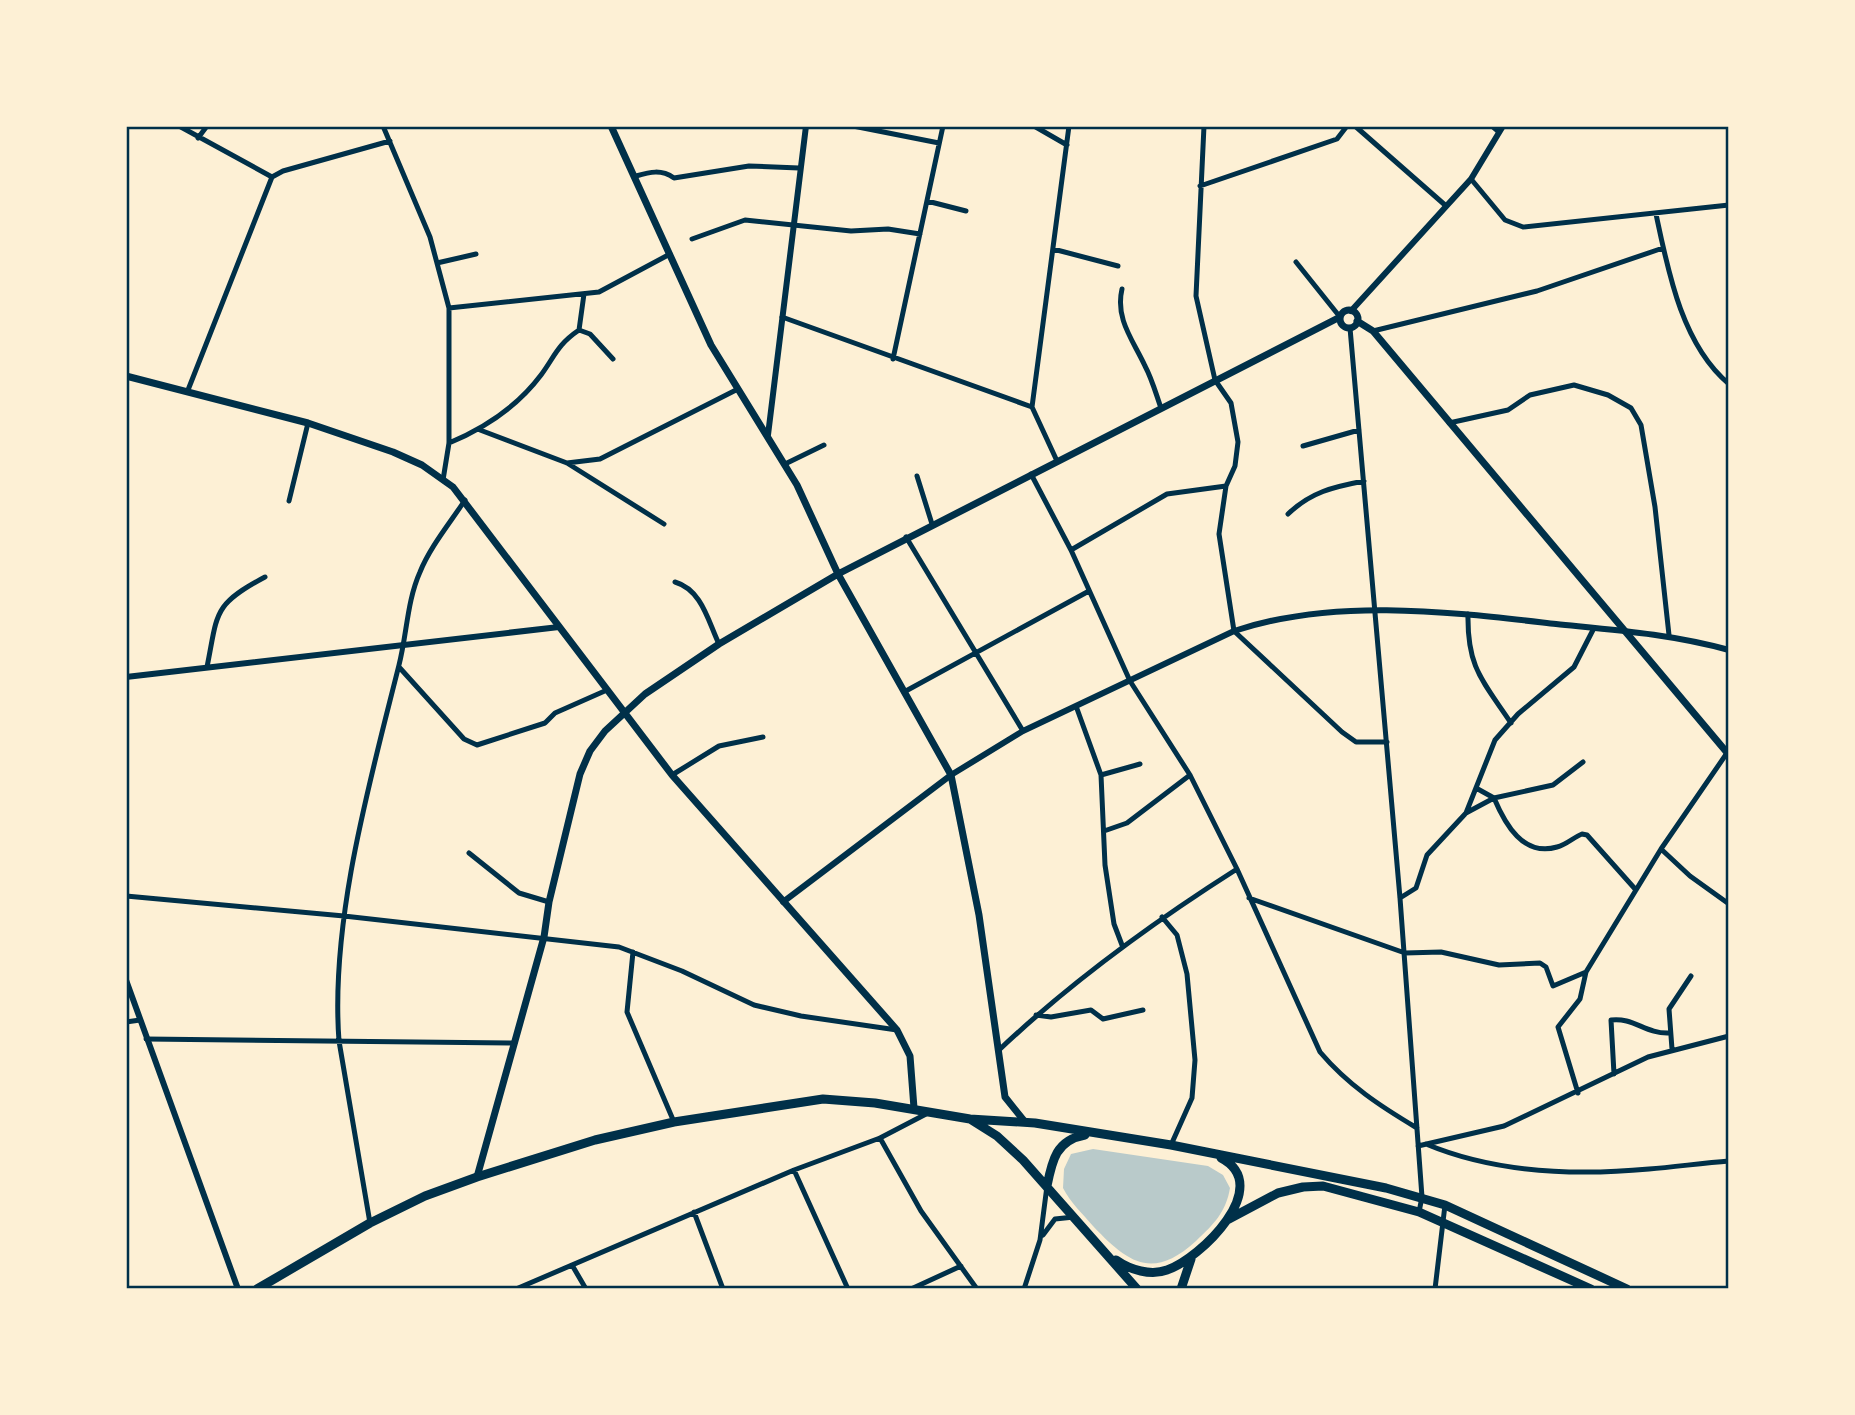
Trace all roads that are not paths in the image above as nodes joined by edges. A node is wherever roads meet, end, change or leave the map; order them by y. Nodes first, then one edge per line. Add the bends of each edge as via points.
1 (179, 126) edge
2 (207, 126) edge
3 (383, 126) edge
4 (611, 126) edge
5 (807, 126) edge
6 (853, 126) edge
7 (943, 126) edge
8 (1034, 126) edge
9 (1069, 126) edge
10 (1204, 126) edge
11 (1347, 126) edge
12 (1355, 126) edge
13 (1492, 126) edge
14 (1501, 129) edge
15 (198, 138) junction
16 (390, 141) junction
17 (939, 143) junction
18 (1067, 145) junction
19 (799, 168) junction
20 (636, 176) junction
21 (272, 177) junction
22 (1471, 180) junction
23 (1200, 186) junction
24 (927, 201) junction
25 (1445, 205) junction
26 (1729, 205) edge
27 (966, 211) dead end
28 (1656, 214) junction
29 (793, 227) junction
30 (920, 234) junction
31 (692, 239) dead end
32 (1663, 248) junction
33 (1053, 249) junction
34 (476, 254) dead end
35 (671, 254) junction
36 (1296, 262) dead end
37 (437, 263) junction
38 (1118, 266) dead end
39 (1122, 289) dead end
40 (584, 294) junction
41 (449, 308) junction
42 (1350, 311) junction
43 (782, 317) junction
44 (1340, 317) junction
45 (1357, 321) junction
46 (1350, 328) junction
47 (579, 330) junction
48 (1373, 331) junction
49 (613, 359) dead end
50 (893, 359) junction
51 (126, 376) edge
52 (1215, 380) junction
53 (1729, 384) edge
54 (188, 390) junction
55 (736, 390) junction
56 (1032, 408) junction
57 (1161, 408) junction
58 (307, 423) junction
59 (1449, 423) junction
60 (480, 430) junction
61 (1360, 430) junction
62 (768, 435) junction
63 (449, 443) junction
64 (824, 445) dead end
65 (1303, 446) dead end
66 (588, 461) junction
67 (1057, 461) junction
68 (567, 463) junction
69 (785, 464) junction
70 (1031, 474) junction
71 (586, 475) junction
72 (917, 475) dead end
73 (443, 480) junction
74 (1364, 481) junction
75 (1226, 486) junction
76 (465, 500) junction
77 (289, 501) dead end
78 (1288, 514) dead end
79 (664, 524) dead end
80 (932, 524) junction
81 (906, 537) junction
82 (1071, 550) junction
83 (838, 573) junction
84 (265, 577) dead end
85 (675, 582) dead end
86 (1089, 591) junction
87 (1375, 610) junction
88 (1468, 614) junction
89 (559, 628) junction
90 (1594, 628) junction
91 (1622, 628) junction
92 (1234, 631) junction
93 (1669, 635) junction
94 (719, 644) junction
95 (404, 645) junction
96 (1729, 650) edge
97 (977, 651) junction
98 (207, 667) junction
99 (399, 667) junction
100 (126, 677) edge
101 (1130, 681) junction
102 (607, 690) junction
103 (904, 692) junction
104 (1076, 706) junction
105 (623, 711) junction
106 (1511, 723) junction
107 (1023, 732) junction
108 (763, 737) dead end
109 (1387, 742) junction
110 (1728, 754) edge
111 (1583, 762) dead end
112 (1140, 764) dead end
113 (672, 775) junction
114 (951, 775) junction
115 (1101, 775) junction
116 (1190, 775) junction
117 (1476, 788) junction
118 (1494, 798) junction
119 (1466, 813) junction
120 (1104, 831) junction
121 (1661, 849) junction
122 (469, 853) dead end
123 (1237, 869) junction
124 (1636, 890) junction
125 (126, 896) edge
126 (1249, 898) junction
127 (1401, 898) junction
128 (549, 902) junction
129 (783, 902) junction
130 (1729, 904) edge
131 (344, 916) junction
132 (1162, 917) junction
133 (544, 937) junction
134 (1122, 945) junction
135 (633, 952) junction
136 (1405, 953) junction
137 (1586, 972) junction
138 (1691, 976) dead end
139 (126, 980) edge
140 (1143, 1010) dead end
141 (1036, 1015) junction
142 (140, 1020) junction
143 (126, 1022) edge
144 (897, 1030) junction
145 (1669, 1033) junction
146 (1729, 1036) edge
147 (146, 1040) junction
148 (339, 1041) junction
149 (515, 1044) junction
150 (1672, 1049) junction
151 (999, 1050) junction
152 (1614, 1074) junction
153 (1578, 1093) junction
154 (914, 1108) junction
155 (929, 1112) junction
156 (970, 1119) junction
157 (674, 1122) junction
158 (1025, 1122) junction
159 (1417, 1128) junction
160 (1090, 1134) junction
161 (880, 1138) junction
162 (1426, 1144) junction
163 (1171, 1145) junction
164 (1419, 1146) junction
165 (1213, 1154) junction
166 (1729, 1161) edge
167 (794, 1170) junction
168 (478, 1177) junction
169 (1046, 1186) junction
170 (1422, 1197) junction
171 (1445, 1205) junction
172 (694, 1212) junction
173 (1419, 1212) junction
174 (1075, 1217) junction
175 (1229, 1219) junction
176 (1441, 1221) junction
177 (370, 1223) junction
178 (1040, 1240) junction
179 (1198, 1249) junction
180 (1106, 1253) junction
181 (572, 1265) junction
182 (961, 1266) junction
183 (238, 1289) edge
184 (257, 1289) edge
185 (516, 1289) edge
186 (586, 1289) edge
187 (723, 1289) edge
188 (848, 1289) edge
189 (911, 1289) edge
190 (978, 1289) edge
191 (1024, 1289) edge
192 (1137, 1289) edge
193 (1181, 1289) edge
194 (1435, 1289) edge
195 (1591, 1289) edge
196 (1627, 1289) edge

1 - 15 street
2 - 15 street
3 - 16 street
4 - 20 main road
5 - 19 street
6 - 17 street
7 - 17 street
8 - 18 street
9 - 18 street
10 - 23 street
11 - 23 street via 1337,139
12 - 25 street
13 - 14 street
14 - 22 street
15 - 21 street
16 - 21 street
16 - 37 street
17 - 24 street
18 - 33 street
19 - 20 street via 749,166 674,177 654,171
19 - 29 street
20 - 35 main road
21 - 54 street
22 - 25 street
22 - 28 street via 1514,225
23 - 52 street via 1196,296
24 - 27 street
24 - 30 street
25 - 42 street
26 - 28 street
28 - 32 street
29 - 30 street
29 - 31 street via 746,220
29 - 43 street
30 - 50 street
32 - 48 street via 1537,291
32 - 53 street via 1696,342
33 - 38 street
33 - 56 street
34 - 37 street
35 - 40 street via 599,292
35 - 55 main road
36 - 44 street
37 - 41 street
39 - 57 street via 1118,305
40 - 41 street
40 - 47 street
41 - 63 street
42 - 44 main road
42 - 45 main road
43 - 50 street
43 - 62 street
44 - 46 main road
44 - 52 main road
45 - 46 main road
45 - 48 main road
46 - 61 street
47 - 49 street via 590,334
47 - 60 street via 558,345 538,379
48 - 59 main road
50 - 56 street
51 - 54 main road
52 - 57 main road
52 - 75 street via 1231,403 1238,442
54 - 58 main road
55 - 62 main road
55 - 66 street via 600,460
56 - 67 street
57 - 67 main road
58 - 73 main road via 407,457
58 - 77 street
59 - 91 main road
59 - 93 street via 1508,410 1530,395 1574,385 1608,394 1631,408 1641,425 1655,507
60 - 63 street
60 - 68 street
61 - 65 street
61 - 74 street
62 - 69 main road
63 - 73 street
64 - 69 street
66 - 68 street
66 - 71 street
67 - 70 main road
68 - 71 street
69 - 83 main road
70 - 80 main road
70 - 82 street
71 - 79 street
72 - 80 street
73 - 76 main road
74 - 78 street via 1326,488 1303,499
74 - 87 street
75 - 82 street via 1167,494
75 - 92 street via 1219,534
76 - 89 main road
76 - 95 street via 419,574
80 - 81 main road
81 - 83 main road
81 - 97 street
82 - 86 street
83 - 94 main road
83 - 103 main road
84 - 98 street via 242,589 218,611
85 - 94 street via 698,596
86 - 97 street
86 - 101 street
87 - 88 street
87 - 92 street via 1267,620
87 - 109 street
88 - 90 street
88 - 106 street via 1469,653
89 - 95 street
89 - 102 main road
90 - 91 street
90 - 106 street via 1574,667
91 - 93 street
91 - 110 main road
92 - 101 street
92 - 109 street via 1342,732 1356,742
93 - 96 street
94 - 105 main road
95 - 98 street
95 - 99 street
97 - 103 street
97 - 107 street
98 - 100 street
99 - 102 street via 464,739 477,745 545,723 555,713
99 - 131 street
101 - 104 street
101 - 116 street
102 - 105 main road
103 - 114 main road
104 - 107 street
104 - 115 street
105 - 113 main road
105 - 128 main road via 590,751 580,774
106 - 117 street via 1495,740
107 - 114 street
108 - 113 street via 719,746
109 - 127 street
110 - 121 street
111 - 118 street via 1536,792
112 - 115 street
113 - 129 main road
114 - 129 street
114 - 151 main road via 979,915
115 - 120 street
116 - 120 street via 1127,823
116 - 123 street
117 - 118 street
117 - 119 street
118 - 119 street
118 - 124 street via 1504,824 1527,845 1558,847 1587,835
119 - 127 street via 1427,855 1416,888
120 - 134 street via 1114,924
121 - 124 street
121 - 130 street
122 - 128 street via 519,893
123 - 126 street
123 - 132 street
124 - 137 street
125 - 131 street
126 - 136 street
126 - 159 street via 1320,1052 1368,1098
127 - 136 street
128 - 133 main road
129 - 144 main road
131 - 133 street
131 - 148 street
132 - 134 street
132 - 163 street via 1177,935 1187,974 1195,1060 1192,1097
133 - 135 street
133 - 149 main road
134 - 141 street
135 - 144 street via 754,1005
135 - 157 street via 627,1012
136 - 137 street via 1441,952 1499,965 1540,963 1553,986
136 - 159 street
137 - 153 street via 1580,999 1558,1027
138 - 145 street via 1669,1009
139 - 142 street
140 - 141 street via 1103,1019 1091,1010
141 - 151 street
142 - 143 street
142 - 147 street
144 - 154 main road via 910,1056
145 - 150 street
145 - 152 street via 1653,1034 1622,1018 1611,1020
146 - 150 street
147 - 148 street
147 - 183 street
148 - 149 street
148 - 177 street
149 - 168 main road
150 - 152 street
151 - 158 main road via 1006,1097
152 - 153 street
153 - 162 street via 1492,1130
154 - 155 highway
154 - 157 highway via 823,1099
155 - 156 highway
155 - 161 street
156 - 158 highway
156 - 169 highway via 997,1136
157 - 168 highway via 595,1140
158 - 160 highway
159 - 164 street
160 - 163 highway
160 - 169 highway via 1074,1136 1058,1148
161 - 167 street
161 - 182 street via 921,1212
162 - 164 street
162 - 166 street via 1493,1166 1527,1170 1645,1170
163 - 165 highway
164 - 170 street
165 - 170 highway
165 - 175 highway via 1227,1161 1240,1181 1238,1206
167 - 172 street
167 - 188 street
168 - 177 highway
169 - 174 highway
169 - 178 street
170 - 171 highway
170 - 173 street
171 - 176 street
171 - 196 highway
172 - 181 street
172 - 187 street
173 - 175 highway via 1367,1195 1303,1186 1278,1193
173 - 176 highway
174 - 178 street via 1055,1219
174 - 180 highway
175 - 179 highway
176 - 194 street
176 - 195 highway
177 - 184 highway
178 - 191 street
179 - 180 highway via 1168,1270 1154,1273 1122,1265
179 - 193 highway via 1186,1267
180 - 192 highway
181 - 185 street
181 - 186 street
182 - 189 street
182 - 190 street

